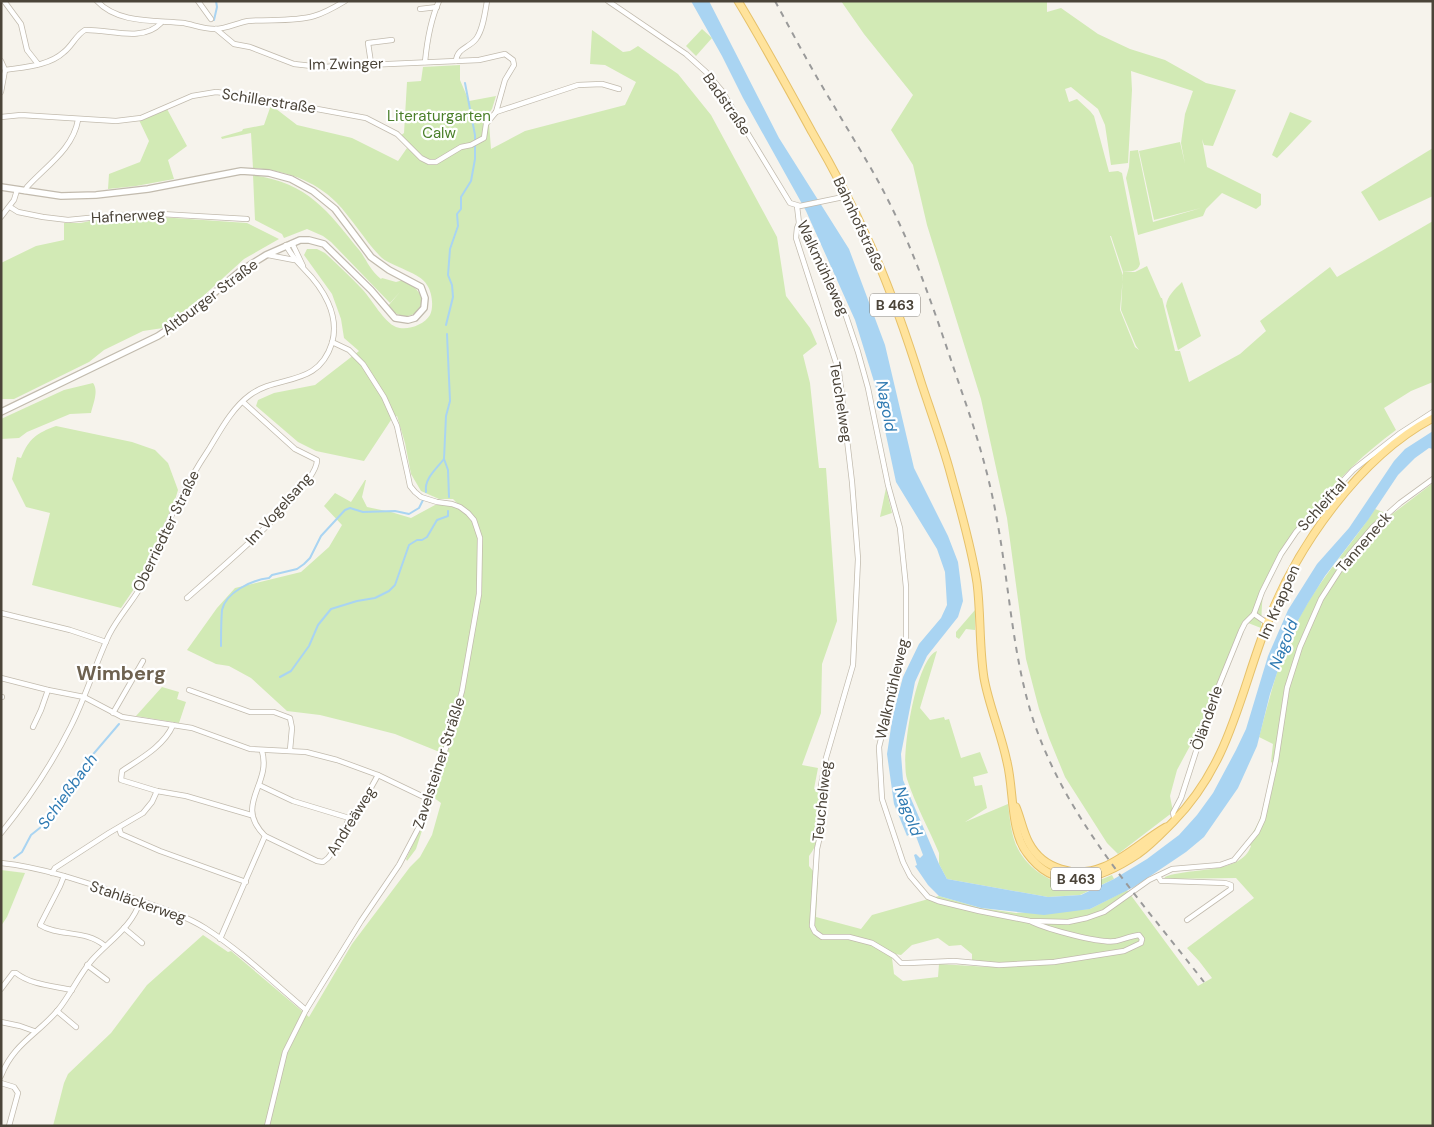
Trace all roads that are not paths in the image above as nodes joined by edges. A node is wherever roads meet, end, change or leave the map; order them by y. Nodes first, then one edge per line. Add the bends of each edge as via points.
1 (4, 1) edge
2 (97, 1) edge
3 (198, 1) edge
4 (345, 1) edge
5 (488, 1) edge
6 (608, 1) edge
7 (738, 1) edge
8 (438, 4) edge
9 (420, 9) dead end
10 (211, 19) dead end
11 (161, 23) junction
12 (216, 29) junction
13 (392, 40) dead end
14 (456, 61) junction
15 (1, 62) edge
16 (425, 62) junction
17 (371, 63) junction
18 (38, 64) junction
19 (5, 70) junction
20 (2, 81) edge
21 (619, 88) dead end
22 (1, 92) edge
23 (496, 112) junction
24 (1, 116) edge
25 (78, 120) junction
26 (1, 187) edge
27 (18, 190) junction
28 (25, 191) junction
29 (848, 196) junction
30 (798, 206) junction
31 (10, 207) junction
32 (1, 217) edge
33 (247, 219) dead end
34 (799, 223) junction
35 (289, 244) junction
36 (266, 255) junction
37 (294, 260) junction
38 (304, 269) junction
39 (332, 342) junction
40 (243, 402) junction
41 (2, 410) edge
42 (1433, 412) edge
43 (1433, 418) edge
44 (1433, 479) edge
45 (188, 598) dead end
46 (979, 609) joint
47 (1, 613) edge
48 (1254, 614) junction
49 (1267, 623) junction
50 (106, 642) junction
51 (1300, 647) joint
52 (144, 661) dead end
53 (1, 678) edge
54 (48, 690) junction
55 (189, 690) dead end
56 (84, 697) junction
57 (113, 712) junction
58 (173, 725) junction
59 (33, 727) dead end
60 (290, 750) junction
61 (262, 751) junction
62 (378, 775) junction
63 (259, 785) junction
64 (157, 791) junction
65 (428, 799) junction
66 (251, 814) junction
67 (349, 818) junction
68 (1173, 822) junction
69 (119, 828) junction
70 (1, 833) edge
71 (266, 836) junction
72 (1, 862) edge
73 (52, 873) junction
74 (64, 876) junction
75 (1158, 876) junction
76 (246, 882) junction
77 (140, 901) junction
78 (1030, 920) junction
79 (1187, 920) dead end
80 (124, 928) junction
81 (220, 938) junction
82 (142, 943) dead end
83 (106, 946) junction
84 (87, 965) junction
85 (107, 980) dead end
86 (1, 989) edge
87 (72, 990) junction
88 (306, 1010) junction
89 (57, 1011) junction
90 (1, 1022) edge
91 (76, 1027) dead end
92 (34, 1031) junction
93 (1, 1076) edge
94 (1, 1083) edge
95 (9, 1126) edge
96 (267, 1126) edge

1 - 18 street via 21,24 27,50
2 - 11 street via 116,14
3 - 10 street
4 - 12 street via 312,17 241,22
5 - 14 street via 477,38 460,51
6 - 30 street, Badstraße via 686,54 706,72 734,110 786,200
7 - 29 main road, Bahnhofstraße / B 463
8 - 9 street
8 - 16 street via 430,27
11 - 12 street
11 - 18 street via 156,28 127,34 85,30 60,56
12 - 17 street, Im Zwinger via 234,44 299,66
13 - 17 street via 368,42
14 - 16 street, Im Zwinger
14 - 23 street, Im Zwinger via 505,54 513,60 514,65 505,80
15 - 19 street
16 - 17 street, Im Zwinger
18 - 19 street
19 - 20 street
20 - 22 street
21 - 23 street via 602,84 578,85
23 - 25 street, Schillerstraße via 486,124 484,138 436,162 421,158 397,134 366,118 216,92 192,96 141,118 116,122
24 - 25 street, Schillerstraße
25 - 28 street via 76,130 62,152
26 - 27 street, Altburger Straße
27 - 28 street, Altburger Straße
27 - 31 street
28 - 35 street, Altburger Straße via 60,196 96,196 241,171 270,172 301,184 324,200 371,257 421,287 424,308 415,318 395,318 324,244 310,240
29 - 30 street
29 - 46 main road, Bahnhofstraße / B 463 via 892,296 943,448 974,566
30 - 34 street, Walkmühleweg
31 - 32 street
31 - 33 street, Hafnerweg via 18,212 68,220 161,214
34 - 78 street, Walkmühleweg via 830,279 858,352 903,547 906,637 878,747 884,807 906,869 928,897 979,912
34 - 78 street, Teuchelweg via 796,238 839,372 858,559 853,666 821,786 823,823 817,849 812,926 822,937 849,937 872,943 901,963 954,961 999,965 1054,962 1124,951 1142,939 1139,935 1115,941 1097,940
35 - 36 street, Altburger Straße
35 - 37 street, Oberriedter Straße
35 - 38 street, Oberriedter Straße
36 - 37 street
36 - 41 street, Altburger Straße via 239,272 172,328
37 - 38 street, Oberriedter Straße
38 - 39 street, Oberriedter Straße via 329,303 333,316
39 - 40 street, Oberriedter Straße via 315,369 293,380 261,389
39 - 65 street, Zavelsteiner Sträßle via 348,350 363,364 384,397 397,426 410,486 415,492 437,502 452,504 468,512 480,538 480,594 462,691
40 - 45 street, Im Vogelsang via 295,449 317,460 317,466 311,478 261,533
40 - 50 street, Oberriedter Straße via 199,464 167,526 144,581
42 - 48 street, Schleiftal via 1365,460 1324,500 1281,554
43 - 49 main road, Im Krappen / B 463 via 1385,453 1332,510 1300,556
44 - 51 street, Tanneneck via 1373,527 1350,554 1321,599
46 - 68 main road, Im Krappen / B 463 via 984,678 990,704 1007,761 1014,802 1025,834 1037,854 1054,867 1076,873 1098,870
47 - 50 street
48 - 49 street
48 - 68 street, Öländerle via 1241,631 1216,690 1181,798 1173,813
49 - 68 main road, Im Krappen / B 463 via 1218,761 1199,792
50 - 56 street, Oberriedter Straße
51 - 75 street, Walkmühleweg via 1287,688 1276,760 1257,832 1234,860 1220,865 1172,869
52 - 57 street
53 - 54 street
54 - 56 street
54 - 59 street
55 - 60 street via 250,712 274,712 290,718
56 - 57 street
56 - 70 street, Oberriedter Straße via 49,766
57 - 58 street via 122,717
58 - 61 street
58 - 64 street via 150,752 122,771 121,780
60 - 61 street
60 - 62 street via 337,760
61 - 63 street
62 - 65 street
62 - 67 street, Andreäweg via 358,811
63 - 66 street
63 - 67 street via 293,801
64 - 66 street
64 - 69 street via 143,813
65 - 88 street, Zavelsteiner Sträßle via 400,866 360,921
66 - 71 street
67 - 71 street, Andreäweg via 340,842 323,862
69 - 73 street
69 - 76 street via 121,834 148,846
71 - 76 street
72 - 73 street, Stahläckerweg
73 - 74 street, Stahläckerweg
74 - 77 street, Stahläckerweg
74 - 83 street via 40,925 45,929 98,940
75 - 78 street, Walkmühleweg via 1104,912 1087,918 1068,922
75 - 79 street via 1168,881 1231,885 1223,896
76 - 81 street
77 - 80 street
77 - 81 street, Stahläckerweg via 184,916
80 - 82 street
80 - 83 street
81 - 88 street, Stahläckerweg
83 - 84 street
84 - 85 street
84 - 87 street
86 - 87 street via 16,973 22,978
87 - 89 street
88 - 96 street, Zavelsteiner Sträßle via 285,1052
89 - 91 street
89 - 92 street
90 - 92 street
92 - 93 street via 13,1054
94 - 95 street via 14,1087 18,1093

